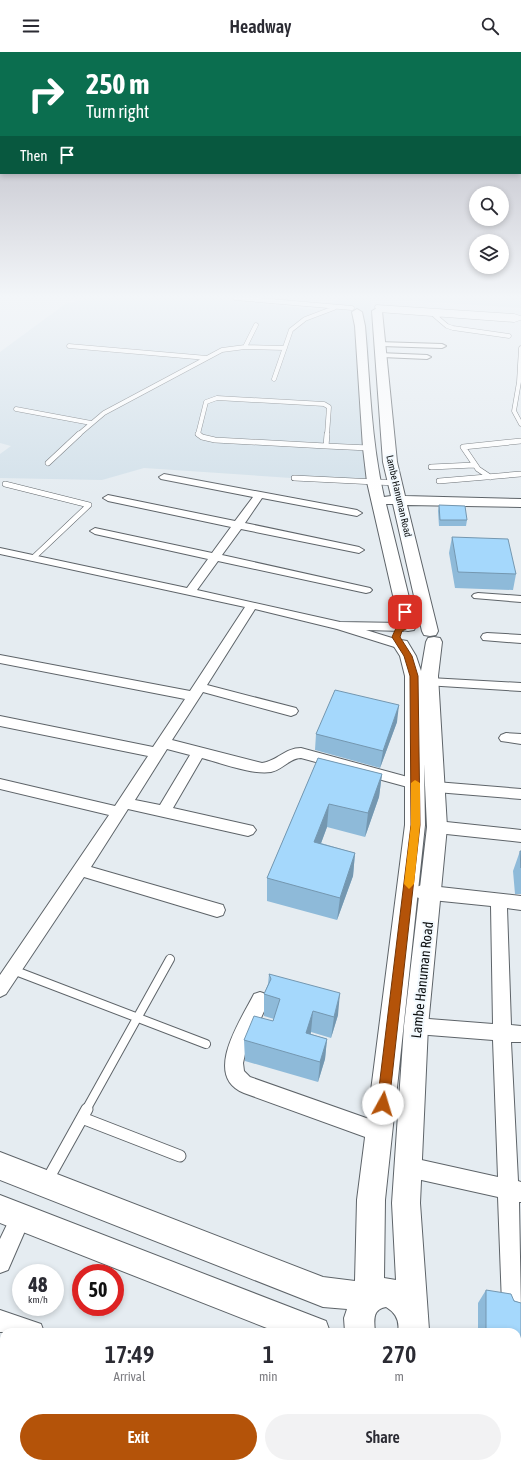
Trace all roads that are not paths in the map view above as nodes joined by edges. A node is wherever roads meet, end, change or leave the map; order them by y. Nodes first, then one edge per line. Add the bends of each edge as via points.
1 (196, 364) edge
2 (279, 364) edge
3 (362, 364) edge
4 (382, 364) edge
5 (521, 364) edge
6 (274, 380) dead end
7 (520, 382) edge
8 (16, 409) dead end
9 (91, 423) junction
10 (521, 424) edge
11 (521, 441) edge
12 (326, 446) junction
13 (368, 448) junction
14 (48, 463) dead end
15 (474, 464) junction
16 (431, 467) dead end
17 (521, 474) edge
18 (164, 477) dead end
19 (490, 477) junction
20 (294, 478) dead end
21 (439, 481) dead end
22 (374, 482) junction
23 (396, 483) junction
24 (5, 484) dead end
25 (260, 494) junction
26 (108, 498) dead end
27 (399, 499) junction
28 (379, 500) junction
29 (521, 503) edge
30 (357, 513) dead end
31 (238, 525) junction
32 (95, 531) dead end
33 (359, 550) dead end
34 (0, 551) edge
35 (33, 558) junction
36 (214, 558) junction
37 (366, 590) dead end
38 (190, 592) junction
39 (478, 596) dead end
40 (521, 598) edge
41 (252, 605) junction
42 (340, 626) junction
43 (404, 633) junction
44 (432, 636) junction
45 (487, 637) dead end
46 (521, 639) edge
47 (0, 659) edge
48 (430, 682) junction
49 (521, 687) edge
50 (196, 692) junction
51 (291, 711) dead end
52 (0, 721) edge
53 (506, 738) dead end
54 (521, 739) edge
55 (160, 748) junction
56 (198, 752) junction
57 (0, 784) edge
58 (415, 784) junction
59 (436, 786) junction
60 (521, 794) edge
61 (122, 807) junction
62 (164, 811) junction
63 (426, 826) junction
64 (248, 830) dead end
65 (521, 836) edge
66 (80, 870) junction
67 (420, 891) junction
68 (499, 900) junction
69 (521, 903) edge
70 (217, 910) dead end
71 (170, 959) dead end
72 (13, 970) junction
73 (0, 989) edge
74 (260, 1000) dead end
75 (138, 1019) junction
76 (416, 1026) junction
77 (502, 1033) junction
78 (521, 1034) edge
79 (206, 1044) dead end
80 (82, 1118) junction
81 (380, 1132) junction
82 (180, 1156) dead end
83 (0, 1166) edge
84 (408, 1167) junction
85 (45, 1184) junction
86 (515, 1191) edge
87 (11, 1213) edge
88 (0, 1262) edge
89 (369, 1297) junction
90 (513, 1304) edge
91 (0, 1321) edge
92 (413, 1325) edge
93 (21, 1328) edge
94 (305, 1328) edge
95 (359, 1328) edge

1 - 9 lane via 104,413
2 - 6 lane
3 - 13 main road, Lambe Hanuman Road
4 - 23 main road, Lambe Hanuman Road via 390,462
5 - 7 lane
7 - 10 lane via 514,411
8 - 9 lane
9 - 14 lane
11 - 15 lane via 463,447
12 - 12 lane via 215,440 202,438 198,434 206,402 210,399 317,402 329,407
12 - 13 lane
13 - 22 main road, Lambe Hanuman Road
15 - 16 lane
15 - 19 lane
17 - 19 lane
18 - 25 street
19 - 21 lane
20 - 22 lane
22 - 23 lane
22 - 28 main road, Lambe Hanuman Road
23 - 27 main road, Lambe Hanuman Road
24 - 35 lane via 89,505
25 - 30 street
25 - 31 street
26 - 31 street
27 - 28 main road
27 - 29 main road
27 - 44 main road, Lambe Hanuman Road
28 - 43 main road, Lambe Hanuman Road
31 - 33 street
31 - 36 street
32 - 36 street
34 - 35 street
35 - 38 street
36 - 37 street
36 - 38 street
38 - 41 street
39 - 40 street
41 - 42 street
41 - 50 street
42 - 43 street
42 - 43 street
43 - 44 main road via 420,626
43 - 44 main road via 407,648 420,649 431,646
43 - 58 main road, Lambe Hanuman Road via 414,676
44 - 48 main road, Lambe Hanuman Road
45 - 46 street
47 - 50 street
48 - 49 street
48 - 59 main road, Lambe Hanuman Road
50 - 51 street
50 - 55 street
52 - 55 street
53 - 54 street
55 - 56 street
55 - 61 street
56 - 58 street via 262,768 272,767 294,753 301,753
56 - 62 street
57 - 61 street
58 - 63 main road, Lambe Hanuman Road
59 - 60 street
59 - 63 main road, Lambe Hanuman Road
61 - 62 street
61 - 66 street
62 - 64 street
63 - 65 street
63 - 67 main road, Lambe Hanuman Road
66 - 70 street
66 - 72 street
67 - 68 street
67 - 76 main road, Lambe Hanuman Road
67 - 81 main road
68 - 69 street
68 - 77 street
71 - 75 lane
72 - 73 street
72 - 75 lane
74 - 81 street via 234,1059 233,1070 237,1078 244,1084
75 - 79 lane
75 - 80 lane
76 - 77 street
76 - 84 main road, Lambe Hanuman Road
77 - 78 street
77 - 86 street
80 - 82 lane
80 - 85 lane
81 - 89 main road via 371,1200
83 - 85 main road
84 - 86 street
84 - 92 main road, Lambe Hanuman Road via 406,1203
85 - 89 main road via 323,1292
86 - 90 street
87 - 88 street
87 - 94 main road
89 - 92 main road via 386,1292 403,1300 410,1309
89 - 95 main road via 359,1313
91 - 93 street

